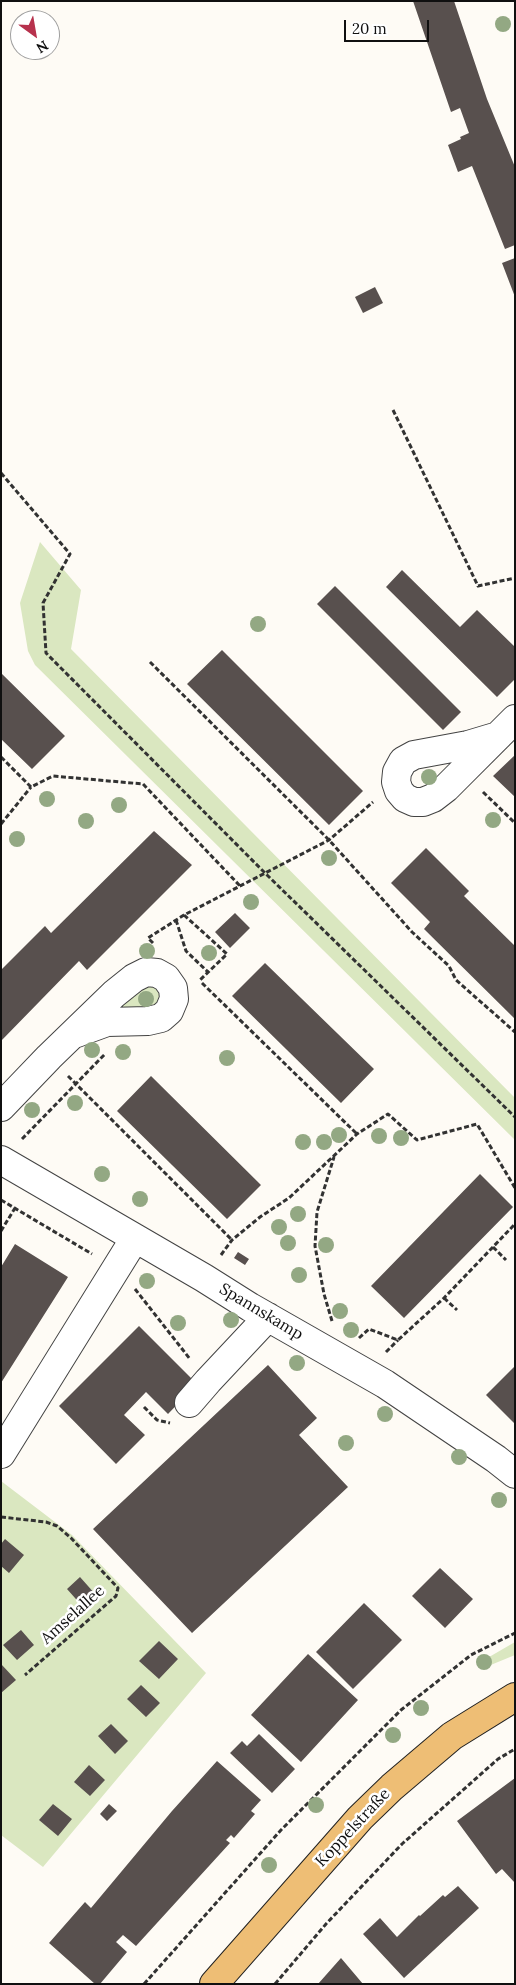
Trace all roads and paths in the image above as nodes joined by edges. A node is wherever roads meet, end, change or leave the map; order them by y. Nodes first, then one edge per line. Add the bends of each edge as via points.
1 (393, 410) dead end
2 (1, 472) edge
3 (515, 578) edge
4 (150, 662) dead end
5 (506, 728) edge
6 (1, 757) edge
7 (463, 772) junction
8 (396, 782) junction
9 (31, 787) junction
10 (515, 823) edge
11 (1, 824) edge
12 (329, 840) junction
13 (266, 874) junction
14 (241, 887) junction
15 (184, 915) junction
16 (176, 920) junction
17 (208, 973) junction
18 (165, 980) junction
19 (200, 981) junction
20 (137, 1022) junction
21 (515, 1032) edge
22 (74, 1034) junction
23 (49, 1057) junction
24 (76, 1084) junction
25 (1, 1107) edge
26 (515, 1117) edge
27 (357, 1134) junction
28 (334, 1156) junction
29 (2, 1160) edge
30 (515, 1188) edge
31 (2, 1202) edge
32 (15, 1208) junction
33 (515, 1224) edge
34 (1, 1231) edge
35 (135, 1238) junction
36 (232, 1240) junction
37 (493, 1247) junction
38 (506, 1260) dead end
39 (116, 1268) junction
40 (204, 1278) junction
41 (444, 1298) junction
42 (457, 1310) dead end
43 (268, 1317) junction
44 (334, 1327) dead end
45 (338, 1357) junction
46 (208, 1381) junction
47 (189, 1403) dead end
48 (1, 1454) edge
49 (515, 1474) edge
50 (1, 1517) edge
51 (515, 1633) edge
52 (25, 1675) dead end
53 (515, 1697) edge
54 (515, 1749) edge
55 (144, 1984) edge
56 (214, 1984) edge
57 (275, 1984) edge

1 - 3 path via 478,586
2 - 13 path via 70,554 43,603 46,653
4 - 12 path
5 - 7 street
5 - 8 street via 468,745 414,755 404,761 397,772
6 - 9 path
7 - 8 street via 424,802 406,798
7 - 10 path
8 - 12 path
9 - 11 path
9 - 14 path via 53,776 143,784
12 - 13 path
12 - 21 path via 412,932 449,966 456,980
13 - 14 path
13 - 26 path
14 - 15 path
15 - 16 path
15 - 17 path via 227,954
16 - 17 path via 186,951
16 - 18 path via 148,938 160,951
17 - 19 path
18 - 19 path
18 - 20 street via 174,999 170,1011 161,1018
18 - 22 street via 146,972 134,978
19 - 27 path
20 - 22 street via 107,1022
20 - 24 path
22 - 23 street
23 - 24 path
23 - 25 street
24 - 29 path
24 - 36 path
27 - 28 path
27 - 30 path via 388,1114 416,1140 477,1124
28 - 36 path via 289,1198
28 - 44 path via 317,1212 315,1246
29 - 35 street, Spannskamp
31 - 32 path
32 - 34 path
32 - 39 path
33 - 37 path
35 - 39 street
35 - 40 street, Spannskamp
36 - 40 path
37 - 38 path
37 - 41 path
39 - 46 path via 129,1280
39 - 48 street
40 - 43 street, Spannskamp
41 - 42 path
41 - 45 path via 398,1340 369,1329
43 - 45 street, Spannskamp
43 - 46 street
45 - 49 street, Spannskamp via 385,1384
46 - 47 street
50 - 52 path, Amselallee via 57,1526 118,1588 116,1596
51 - 55 path via 471,1655 401,1710 281,1830
53 - 56 main road, Koppelstraße via 452,1736 392,1787 360,1818
54 - 57 path via 498,1759 402,1844 326,1924

